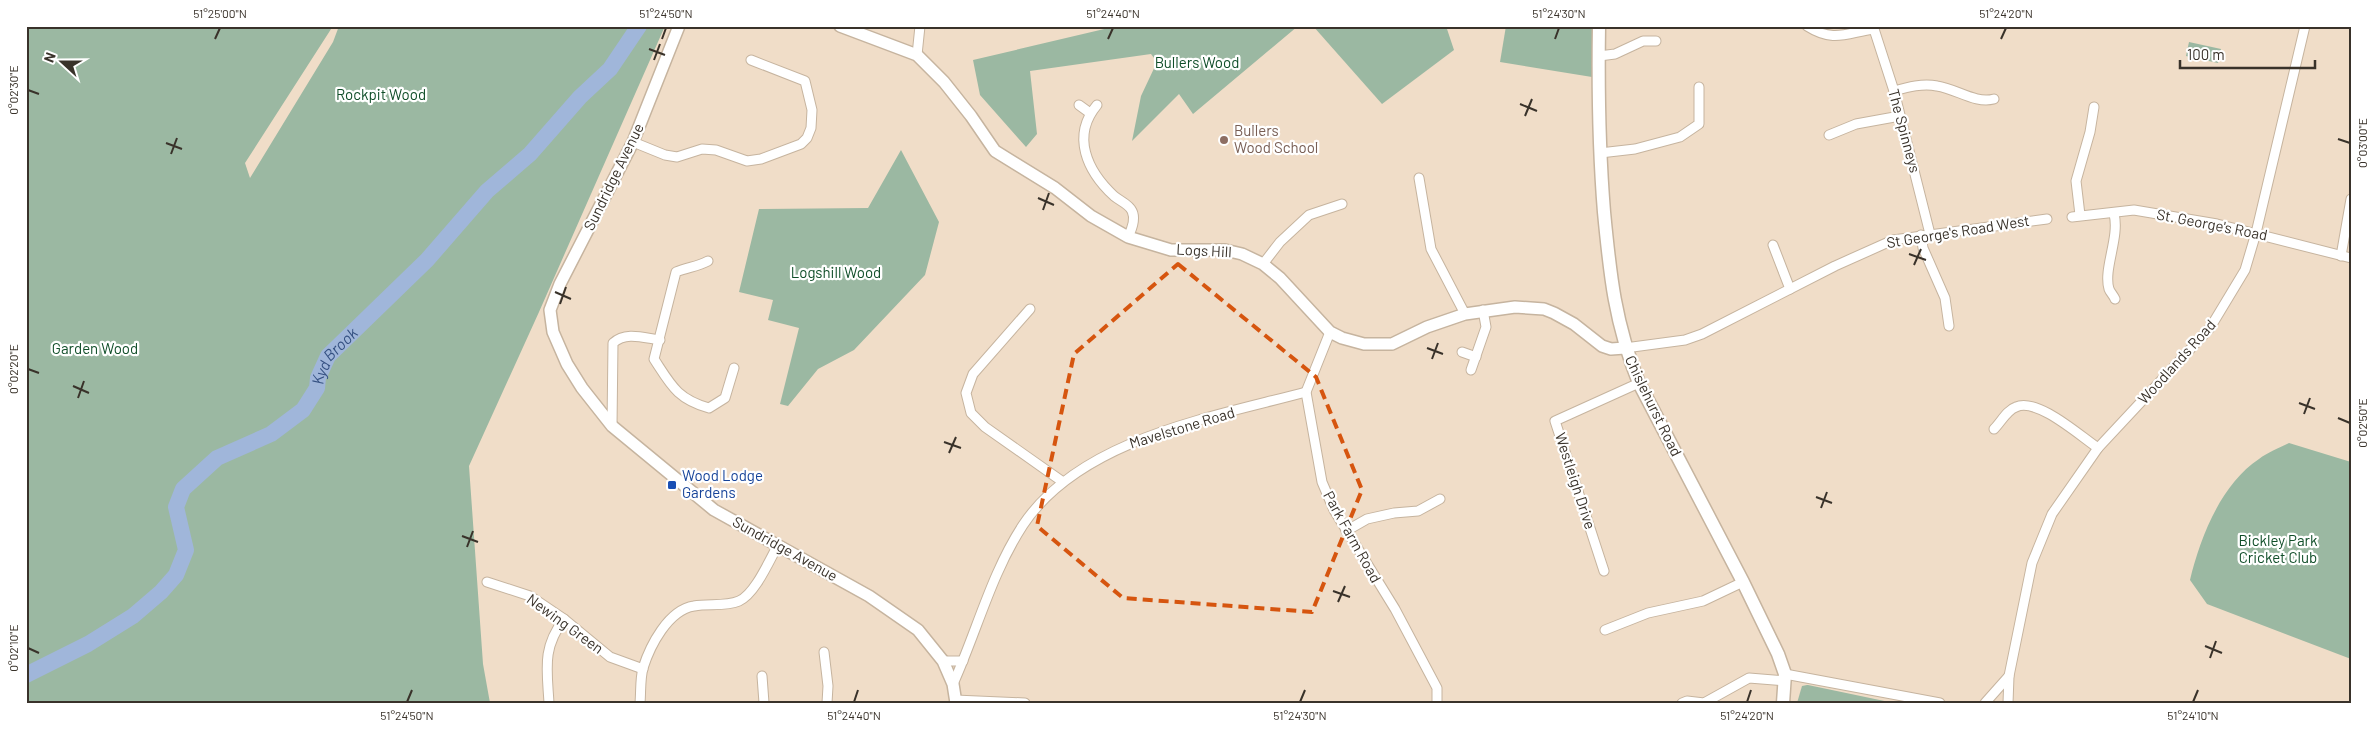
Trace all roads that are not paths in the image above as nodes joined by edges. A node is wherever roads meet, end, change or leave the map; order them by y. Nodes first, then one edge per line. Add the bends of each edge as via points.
1 (679, 26) edge
2 (840, 26) edge
3 (920, 26) edge
4 (1600, 26) edge
5 (1807, 26) edge
6 (2305, 26) edge
7 (1874, 28) edge
8 (1656, 41) dead end
9 (917, 54) junction
10 (1598, 56) junction
11 (751, 60) dead end
12 (1699, 87) dead end
13 (1894, 91) junction
14 (1994, 99) dead end
15 (1079, 105) dead end
16 (1096, 105) dead end
17 (2094, 107) dead end
18 (1090, 113) junction
19 (1900, 116) junction
20 (1829, 135) dead end
21 (633, 142) junction
22 (1600, 153) junction
23 (1419, 178) dead end
24 (2351, 199) edge
25 (1342, 204) dead end
26 (2114, 214) junction
27 (2047, 219) dead end
28 (2256, 233) junction
29 (1925, 234) junction
30 (1128, 237) junction
31 (1773, 245) dead end
32 (2341, 256) junction
33 (2351, 258) edge
34 (708, 261) dead end
35 (1263, 264) junction
36 (1790, 289) junction
37 (2116, 299) dead end
38 (1030, 309) dead end
39 (1483, 310) junction
40 (1465, 314) junction
41 (1949, 326) dead end
42 (1330, 332) junction
43 (660, 340) junction
44 (1625, 348) junction
45 (1462, 352) dead end
46 (1476, 357) junction
47 (734, 368) dead end
48 (1471, 370) dead end
49 (1639, 383) junction
50 (1306, 392) junction
51 (612, 426) junction
52 (1994, 429) dead end
53 (2098, 448) junction
54 (1063, 482) junction
55 (1440, 499) dead end
56 (1346, 531) junction
57 (778, 545) junction
58 (1604, 571) dead end
59 (487, 582) dead end
60 (1743, 582) junction
61 (564, 619) junction
62 (1605, 630) dead end
63 (824, 652) dead end
64 (943, 661) junction
65 (963, 661) junction
66 (643, 669) junction
67 (762, 676) dead end
68 (2009, 676) junction
69 (1785, 678) junction
70 (953, 684) junction
71 (955, 701) edge
72 (549, 703) edge
73 (640, 703) edge
74 (764, 703) edge
75 (827, 703) edge
76 (1025, 703) edge
77 (1437, 703) edge
78 (1682, 703) edge
79 (1783, 703) edge
80 (1940, 703) edge
81 (1985, 703) edge
82 (2008, 703) edge

1 - 21 street, Sundridge Avenue
2 - 9 street, Logs Hill
3 - 9 street
4 - 10 main road, Chislehurst Road
5 - 7 street, The Spinneys via 1820,35 1836,37
6 - 28 street, Woodlands Road
7 - 13 street, The Spinneys
8 - 10 street via 1643,41 1615,54
9 - 30 street, Logs Hill via 944,82 995,151
10 - 22 main road, Chislehurst Road
11 - 21 street via 805,81 812,110 811,128 801,144 747,161 716,150 665,155
12 - 22 street via 1699,124 1680,137 1635,149
13 - 14 street via 1928,85 1949,88 1984,102
13 - 19 street, The Spinneys
15 - 18 street
16 - 18 street
17 - 26 street, St. George's Road via 2076,181 2076,216
18 - 30 street via 1083,130 1084,151 1106,188 1132,209 1134,217
19 - 20 street via 1856,124
19 - 29 street, The Spinneys
21 - 51 street, Sundridge Avenue via 560,284 550,310 553,332 567,364
22 - 44 main road, Chislehurst Road via 1613,298
23 - 40 street via 1431,249
24 - 32 street
25 - 35 street via 1309,215 1280,242
26 - 28 street, St. George's Road via 2134,210
26 - 37 street via 2117,225 2109,288
27 - 29 street, St George's Road West
28 - 32 street, St. George's Road
28 - 53 street, Woodlands Road via 2242,276 2210,328
29 - 36 street, St George's Road West via 1878,245
29 - 41 street, The Spinneys via 1923,248 1944,298
30 - 35 street, Logs Hill via 1171,250 1225,250
31 - 36 street
32 - 33 street, St. George's Road
34 - 43 street via 696,268 676,272
35 - 42 street, Logs Hill
36 - 44 street, St George's Road West via 1702,334 1685,340
38 - 54 street via 973,374 966,393 972,413 985,427
39 - 40 street, Logs Hill
39 - 44 street, Logs Hill via 1544,309 1568,320 1602,346
39 - 46 street via 1486,327
40 - 42 street, Logs Hill via 1392,344 1364,344
42 - 50 street
43 - 47 street via 654,359 674,390 691,403 709,408 725,398
43 - 51 street via 620,337 613,344
44 - 49 main road, Chislehurst Road
45 - 46 street
46 - 48 street
49 - 58 street, Westleigh Drive via 1555,421
49 - 60 main road, Chislehurst Road
50 - 54 street, Mavelstone Road via 1164,430 1107,454
50 - 56 street, Park Farm Road via 1322,482
51 - 57 street, Sundridge Avenue via 714,510
52 - 53 street via 2013,408 2031,405
53 - 68 street, Woodlands Road via 2043,533 2032,563
54 - 65 street, Mavelstone Road via 1040,503 1009,550 981,610
55 - 56 street via 1418,511 1367,519
56 - 77 street, Park Farm Road via 1427,670 1436,688
57 - 64 street, Sundridge Avenue via 918,630
57 - 66 street via 746,596 714,606 682,609 669,619
59 - 61 street, Newing Green via 530,596
60 - 62 street via 1703,601 1648,613
60 - 69 main road, Chislehurst Road via 1778,654
61 - 66 street, Newing Green via 610,656
61 - 72 street via 548,648
63 - 75 street
64 - 65 street
64 - 70 street, Sundridge Avenue
65 - 70 street, Mavelstone Road
66 - 73 street
67 - 74 street
68 - 81 street
68 - 82 street, Woodlands Road
69 - 78 street via 1749,678 1704,702
69 - 79 main road, Chislehurst Road
69 - 80 street
70 - 71 street, Sundridge Avenue
71 - 76 street

